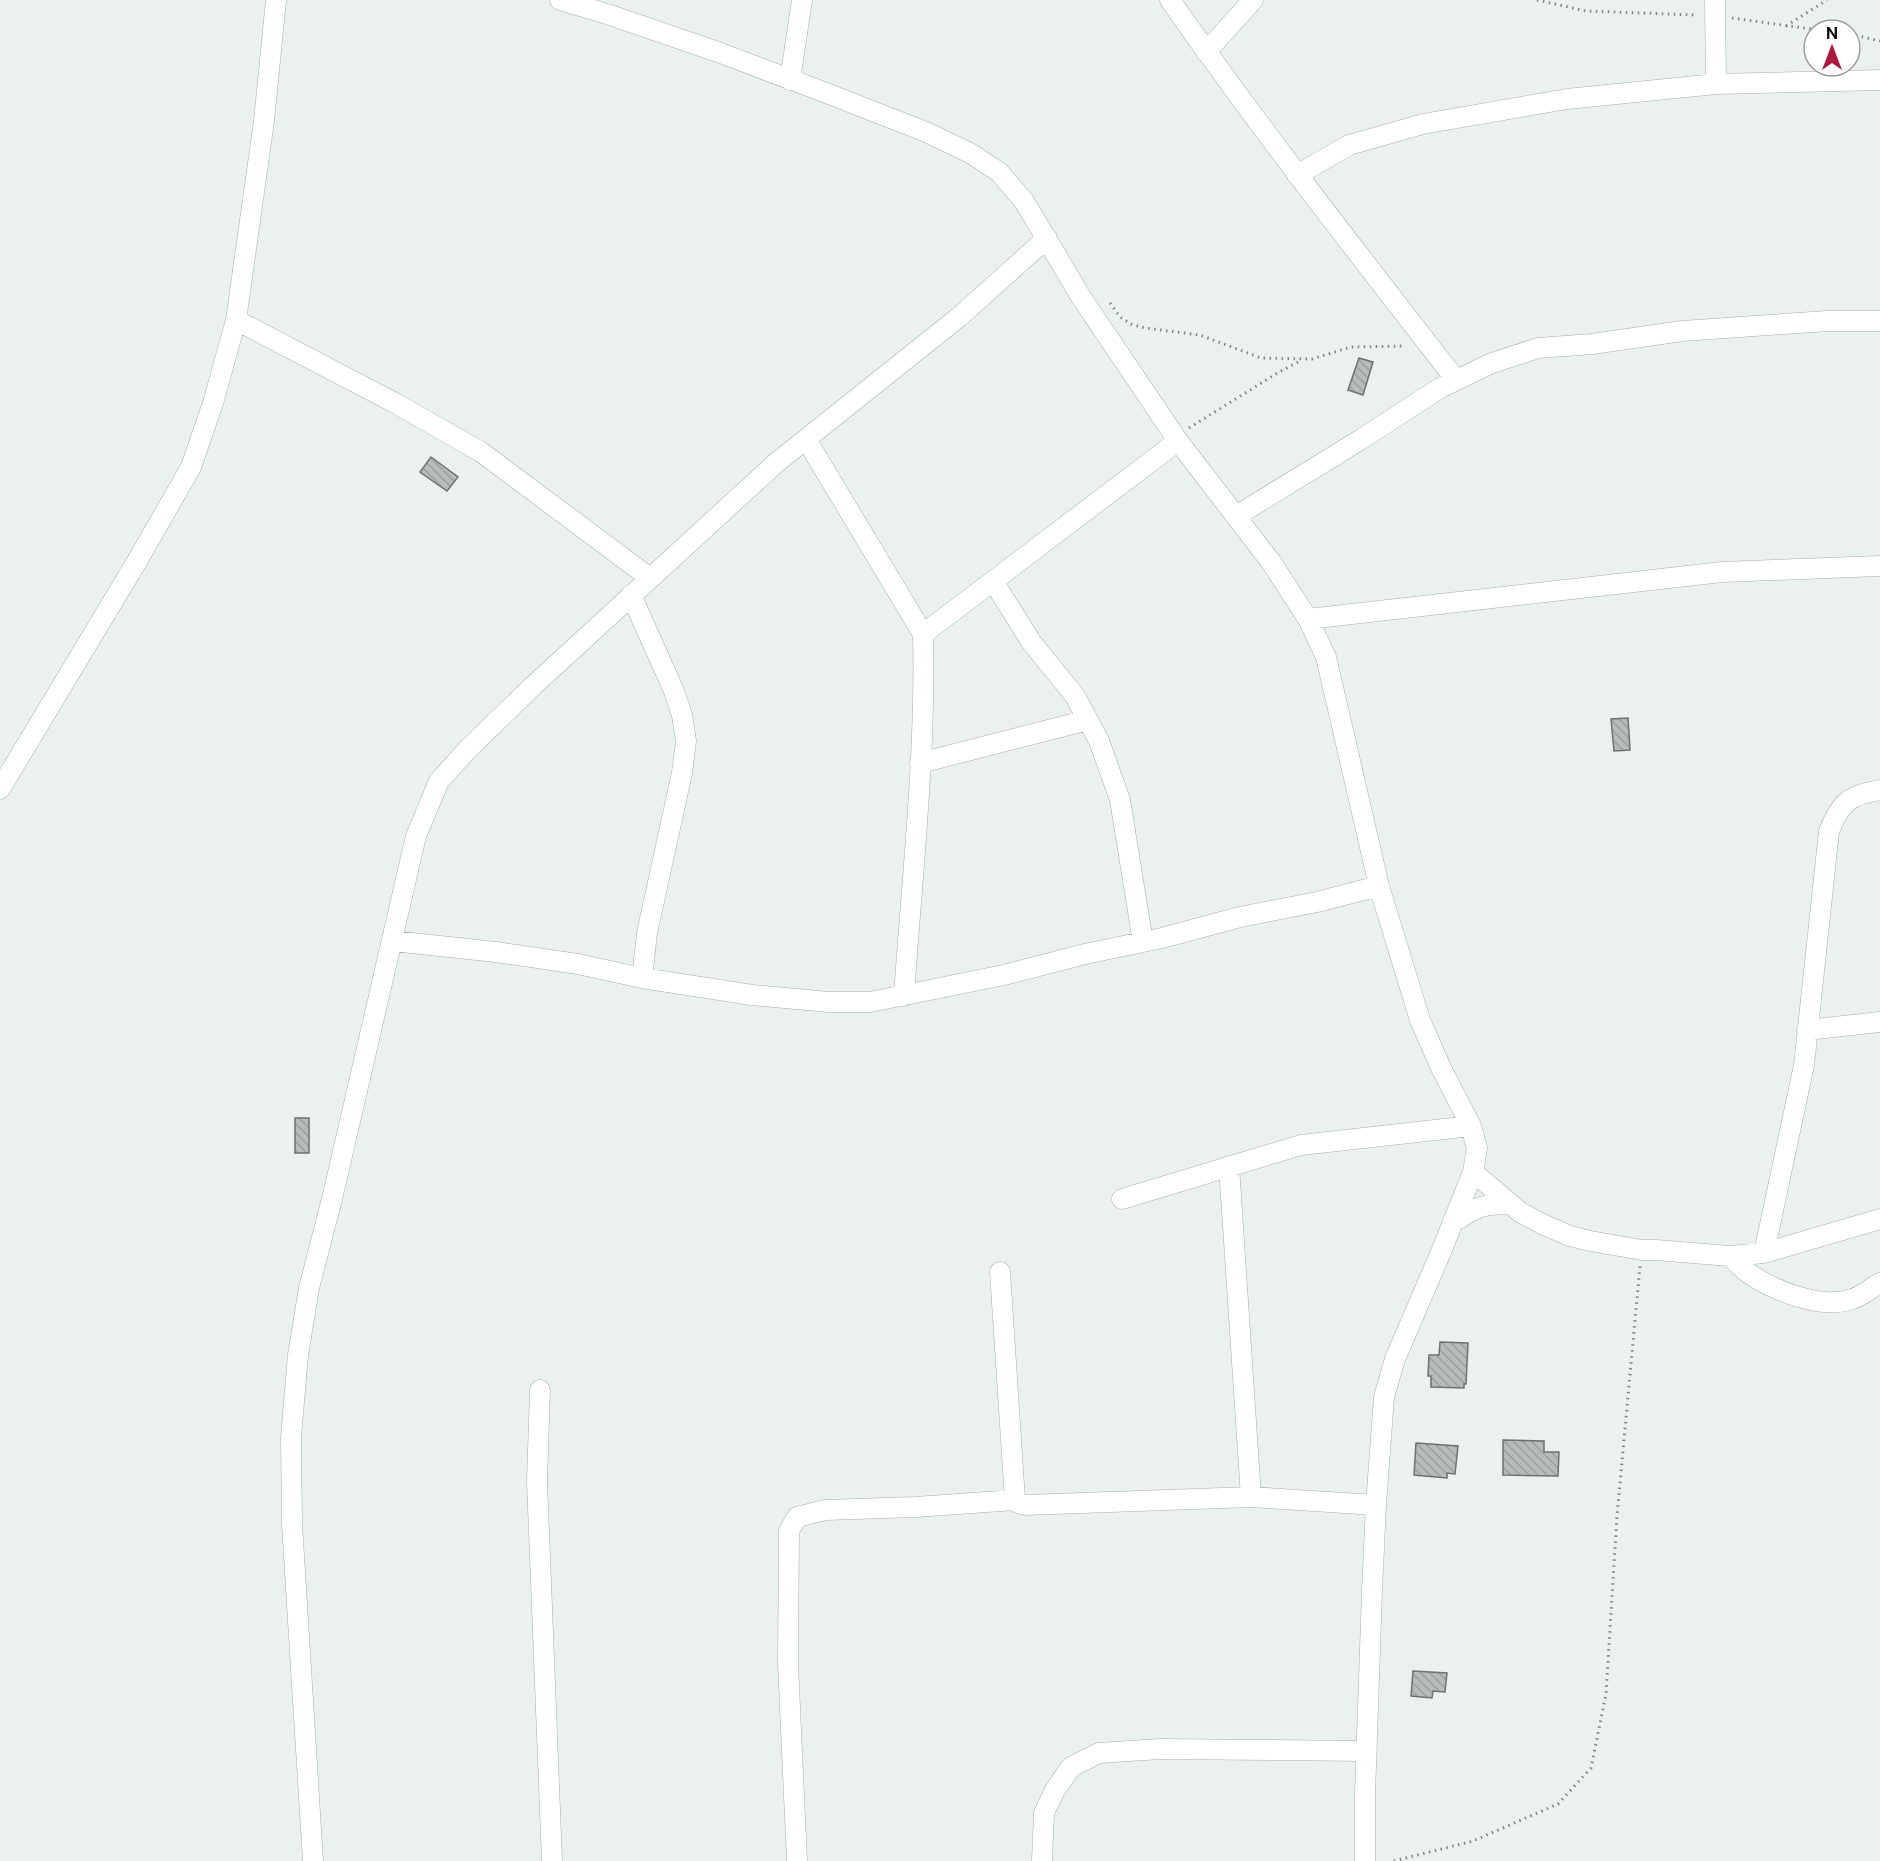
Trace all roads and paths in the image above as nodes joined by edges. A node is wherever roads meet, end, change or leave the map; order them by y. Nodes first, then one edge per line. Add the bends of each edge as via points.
1 (276, 0) edge
2 (560, 0) edge
3 (802, 0) edge
4 (1170, 0) edge
5 (1253, 0) edge
6 (1537, 0) edge
7 (1827, 0) edge
8 (1715, 8) edge
9 (1786, 26) junction
10 (1802, 28) edge
11 (1862, 37) edge
12 (1880, 41) edge
13 (1206, 52) junction
14 (790, 80) junction
15 (1880, 80) edge
16 (1716, 84) junction
17 (1297, 175) junction
18 (1047, 238) junction
19 (1109, 302) dead end
20 (236, 320) junction
21 (1880, 321) edge
22 (1429, 345) junction
23 (1305, 359) junction
24 (1456, 380) junction
25 (1176, 438) junction
26 (806, 439) junction
27 (1236, 516) junction
28 (1880, 566) edge
29 (650, 578) junction
30 (993, 581) junction
31 (631, 595) junction
32 (1308, 619) junction
33 (923, 634) junction
34 (1088, 720) junction
35 (920, 763) junction
36 (0, 789) edge
37 (1880, 790) edge
38 (1379, 886) junction
39 (393, 941) junction
40 (1143, 942) junction
41 (642, 978) junction
42 (904, 996) junction
43 (1880, 1022) edge
44 (1807, 1030) junction
45 (1471, 1126) junction
46 (1229, 1166) junction
47 (1473, 1172) junction
48 (1122, 1199) dead end
49 (1511, 1204) junction
50 (1880, 1219) edge
51 (1452, 1223) junction
52 (1642, 1250) junction
53 (1764, 1253) junction
54 (1730, 1256) junction
55 (1000, 1272) dead end
56 (1880, 1282) edge
57 (540, 1390) dead end
58 (1251, 1497) junction
59 (1015, 1500) junction
60 (1376, 1505) junction
61 (1367, 1751) junction
62 (313, 1861) edge
63 (552, 1861) edge
64 (797, 1861) edge
65 (1042, 1861) edge
66 (1365, 1861) edge
67 (1394, 1861) edge

1 - 20 street via 264,121
2 - 14 street
3 - 14 street
4 - 13 street
5 - 13 street
6 - 8 path via 1586,11
7 - 9 path
8 - 9 path
8 - 16 street
9 - 10 path
11 - 12 path
13 - 17 street
14 - 18 street via 970,153 999,172 1024,201
15 - 16 street
16 - 17 street via 1567,99 1423,124 1349,145
17 - 22 street
18 - 25 street via 1081,297
18 - 26 street via 959,317
19 - 23 path via 1120,317 1137,326 1200,335 1261,358
20 - 29 street via 481,453
20 - 36 street via 191,467
21 - 24 street via 1693,330 1538,348
22 - 23 path via 1351,347
22 - 24 street
23 - 25 path
24 - 27 street
25 - 27 street
25 - 30 street
26 - 29 street
26 - 33 street
27 - 32 street
28 - 32 street via 1722,573
29 - 31 street
30 - 33 street
30 - 34 street via 1032,643 1076,696
31 - 39 street via 477,740 439,782 416,836
31 - 41 street via 674,691 686,741 646,933
32 - 38 street via 1326,657
33 - 35 street
34 - 35 street
34 - 40 street via 1120,800
35 - 42 street
37 - 44 street via 1859,793 1842,804 1829,831
38 - 40 street
38 - 45 street via 1420,1020
39 - 41 street via 578,964
39 - 62 street via 309,1288 298,1355 291,1437 292,1524
40 - 42 street
41 - 42 street via 829,1002 870,1002
43 - 44 street
44 - 53 street via 1804,1065
45 - 46 street via 1301,1145
45 - 47 street via 1477,1148
46 - 48 street
46 - 58 street
47 - 49 street
47 - 51 street
49 - 51 street via 1478,1207
49 - 52 street via 1570,1236
50 - 53 street
51 - 60 street via 1395,1359 1384,1397
52 - 54 street
52 - 67 path via 1617,1516 1606,1694 1592,1768 1558,1804 1473,1841
53 - 54 street
54 - 56 street via 1748,1274 1768,1285 1820,1301 1852,1299
55 - 59 street
57 - 63 street via 537,1481
58 - 59 street via 1025,1505
58 - 60 street
59 - 64 street via 825,1510 797,1517 789,1531 788,1664
60 - 61 street
61 - 65 street via 1160,1749 1099,1753 1071,1767 1055,1790 1044,1813
61 - 66 street

